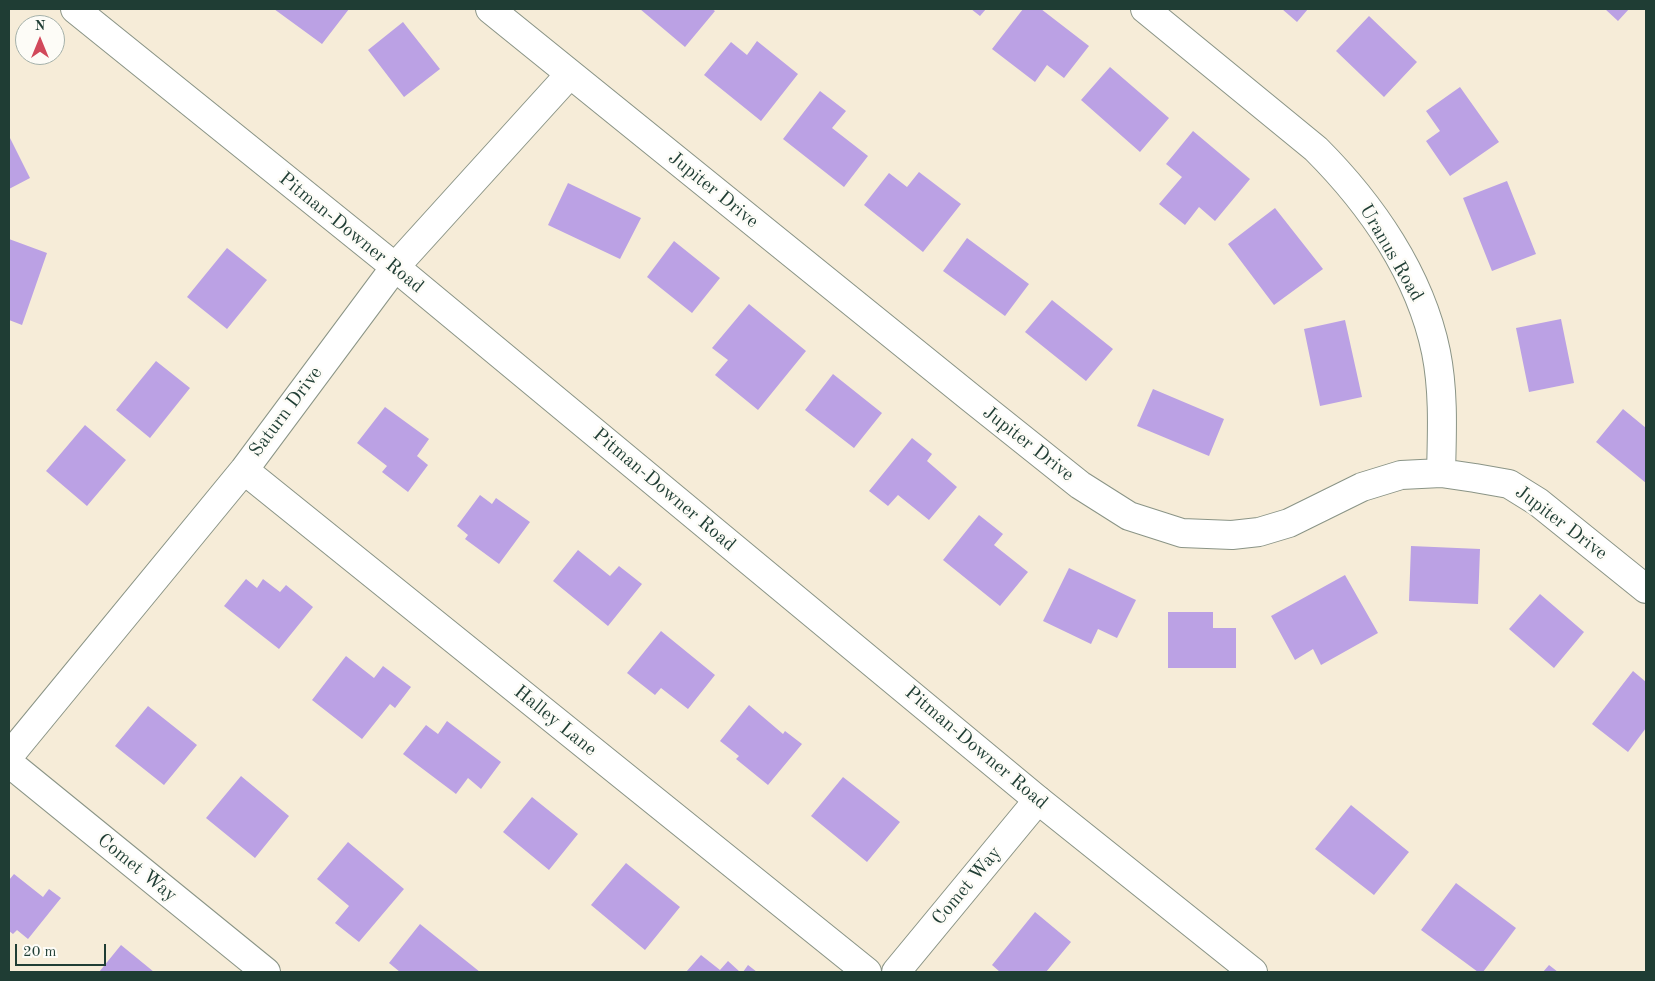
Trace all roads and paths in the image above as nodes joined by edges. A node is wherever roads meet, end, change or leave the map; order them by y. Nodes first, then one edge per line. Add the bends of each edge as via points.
1 (74, 9) edge
2 (490, 9) edge
3 (1145, 9) edge
4 (570, 74) junction
5 (395, 268) junction
6 (244, 470) junction
7 (1441, 473) junction
8 (1646, 589) edge
9 (9, 756) edge
10 (9, 763) edge
11 (1038, 800) junction
12 (266, 972) edge
13 (867, 972) edge
14 (896, 972) edge
15 (1253, 972) edge

1 - 5 street, Pitman-Downer Road
2 - 4 street, Jupiter Drive
3 - 7 street, Uranus Road via 1316,148 1340,173 1382,228 1415,289 1436,353 1443,423
4 - 5 street, Saturn Drive
4 - 7 street, Jupiter Drive via 1064,472 1129,516 1182,532 1259,532 1289,523 1362,487 1401,475
5 - 6 street, Saturn Drive
5 - 11 street, Pitman-Downer Road
6 - 9 street, Saturn Drive
6 - 13 street, Halley Lane
7 - 8 street, Jupiter Drive via 1509,484 1538,502
10 - 12 street, Comet Way
11 - 14 street, Comet Way
11 - 15 street, Pitman-Downer Road

